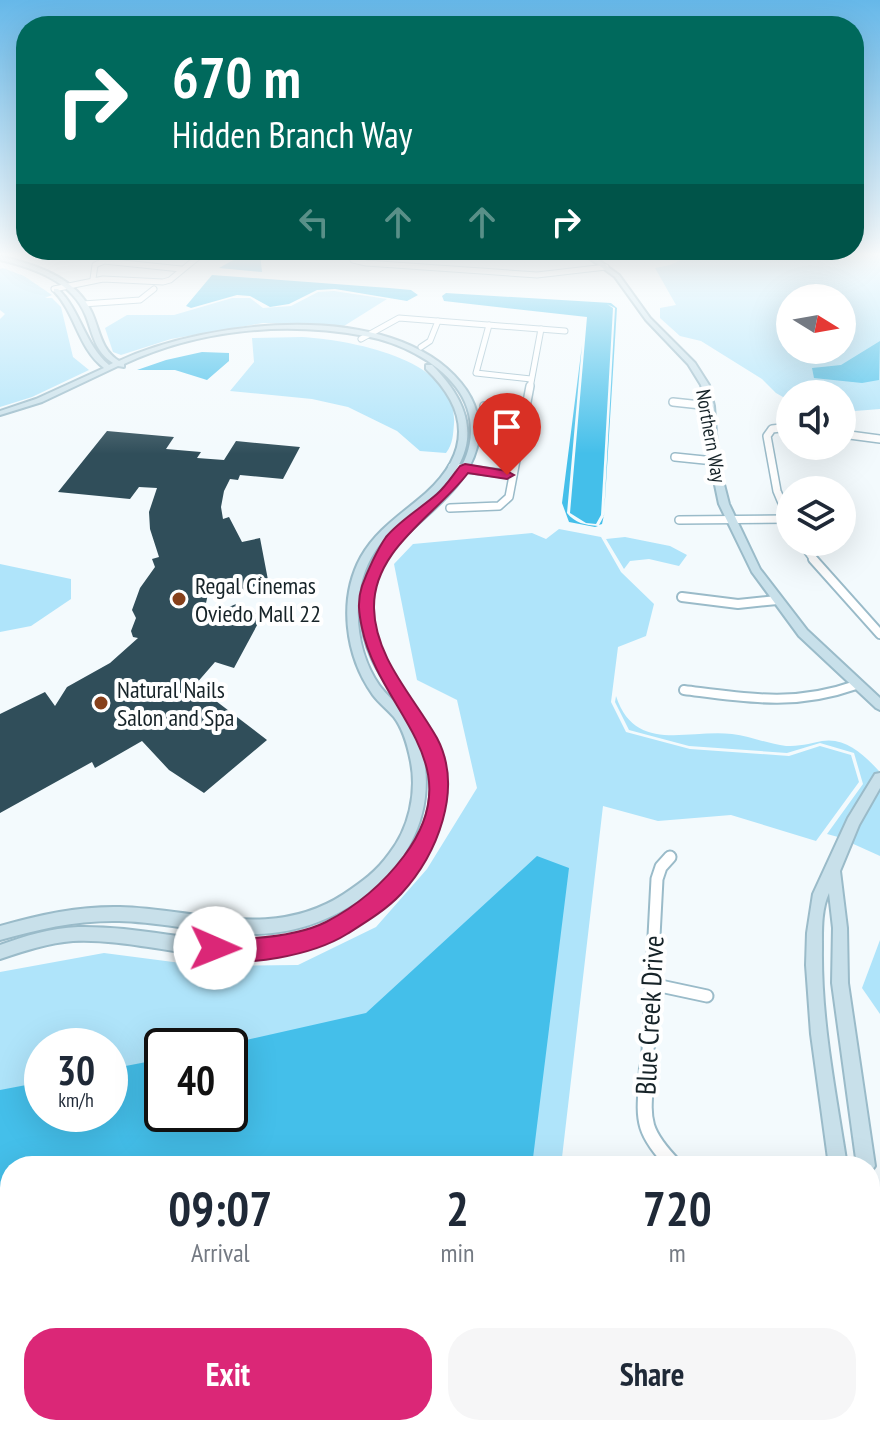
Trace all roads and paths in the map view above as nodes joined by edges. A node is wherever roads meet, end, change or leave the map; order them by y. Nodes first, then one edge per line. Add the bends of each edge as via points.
1 (78, 320) edge
2 (89, 320) edge
3 (395, 320) edge
4 (425, 320) edge
5 (649, 320) edge
6 (438, 321) junction
7 (489, 325) junction
8 (541, 329) junction
9 (565, 331) dead end
10 (364, 337) junction
11 (421, 347) dead end
12 (117, 367) junction
13 (531, 379) junction
14 (673, 402) dead end
15 (484, 406) dead end
16 (710, 406) junction
17 (526, 409) junction
18 (0, 416) edge
19 (776, 429) edge
20 (856, 436) edge
21 (880, 439) edge
22 (675, 457) dead end
23 (714, 461) junction
24 (460, 464) junction
25 (514, 473) junction
26 (776, 486) edge
27 (450, 508) dead end
28 (679, 520) dead end
29 (776, 520) edge
30 (730, 521) junction
31 (811, 556) edge
32 (682, 597) dead end
33 (777, 600) junction
34 (880, 634) edge
35 (856, 685) junction
36 (684, 690) dead end
37 (880, 705) edge
38 (880, 778) edge
39 (670, 857) dead end
40 (833, 872) junction
41 (0, 933) edge
42 (0, 952) edge
43 (651, 984) junction
44 (816, 993) junction
45 (707, 996) dead end
46 (842, 996) junction
47 (665, 1156) edge
48 (837, 1156) edge
49 (865, 1156) edge

1 - 12 street via 93,357
2 - 12 street via 102,354
3 - 10 street
4 - 6 street
5 - 16 street, Northern Way via 698,372
6 - 7 street
6 - 11 street via 430,341
7 - 8 street
7 - 13 street via 476,373
8 - 9 street
8 - 13 street
10 - 12 street via 302,331 244,334 189,344
10 - 24 street via 420,361 458,398 465,432
12 - 18 street via 33,410
13 - 17 street
14 - 16 street
15 - 17 street
16 - 23 street, Northern Way
17 - 25 street
19 - 26 street via 767,436
20 - 21 street
22 - 23 street
23 - 30 street, Northern Way
24 - 25 street
24 - 41 street via 375,543 355,587 352,613 363,669 403,720 413,741 421,787 417,815 404,842 371,884 314,918 280,926 245,929 137,915 81,914
24 - 42 street via 445,493 392,540 369,587 366,609 375,654 430,742 437,776 432,825 393,887 333,930 305,941 234,950 77,933
25 - 27 street via 504,503
28 - 30 street
29 - 30 street
30 - 33 street, Northern Way
31 - 34 street
32 - 33 street via 738,604
33 - 35 street, Northern Way
35 - 36 street via 802,702
35 - 37 street, Northern Way
38 - 40 street via 854,816
39 - 43 street, Blue Creek Drive via 657,879
40 - 44 street via 818,899
40 - 46 street
43 - 45 street
43 - 47 street, Blue Creek Drive via 644,1116 652,1142
44 - 46 street
44 - 48 street
46 - 49 street

